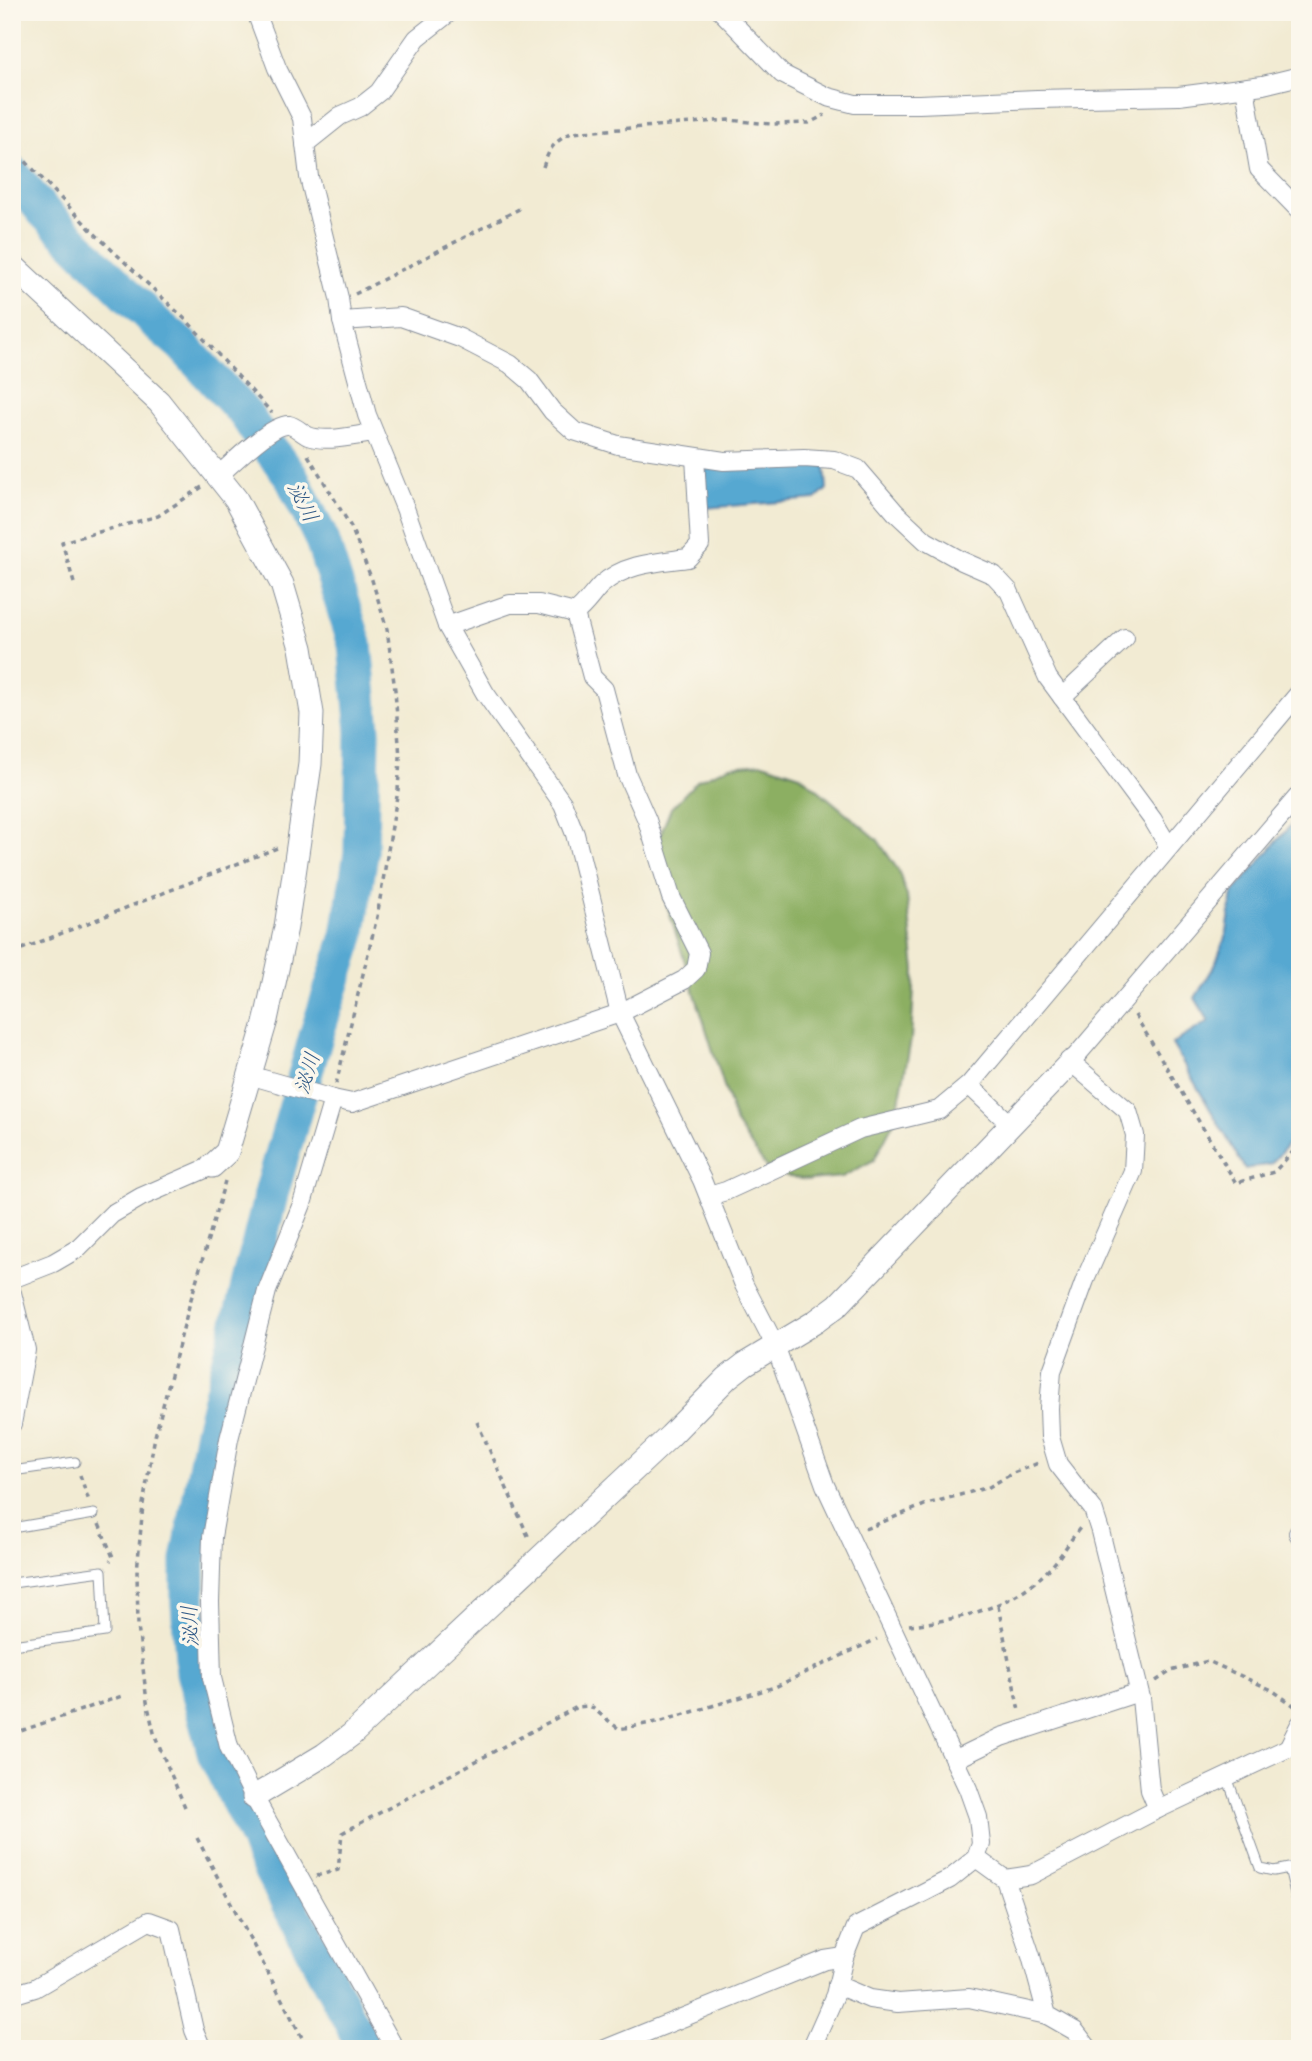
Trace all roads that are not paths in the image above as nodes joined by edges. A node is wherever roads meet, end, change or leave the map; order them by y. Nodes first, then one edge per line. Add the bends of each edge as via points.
1 (256, 12) edge
2 (450, 12) edge
3 (722, 12) edge
4 (1300, 76) edge
5 (1245, 88) junction
6 (305, 144) junction
7 (1300, 211) edge
8 (12, 265) edge
9 (342, 321) junction
10 (374, 433) junction
11 (695, 457) junction
12 (218, 476) junction
13 (575, 613) junction
14 (447, 626) junction
15 (1125, 638) dead end
16 (1300, 692) edge
17 (1062, 697) junction
18 (1300, 794) edge
19 (1169, 847) junction
20 (620, 1013) junction
21 (1071, 1062) junction
22 (257, 1077) junction
23 (969, 1085) junction
24 (327, 1097) junction
25 (1011, 1125) junction
26 (220, 1159) joint
27 (709, 1196) junction
28 (12, 1279) edge
29 (12, 1293) edge
30 (775, 1345) junction
31 (12, 1424) edge
32 (75, 1462) dead end
33 (12, 1471) edge
34 (94, 1514) dead end
35 (12, 1528) edge
36 (12, 1583) edge
37 (12, 1646) edge
38 (1139, 1692) junction
39 (1300, 1724) edge
40 (1294, 1748) edge
41 (954, 1760) junction
42 (1227, 1777) junction
43 (254, 1797) junction
44 (1158, 1809) junction
45 (976, 1858) junction
46 (1005, 1880) junction
47 (1300, 1914) edge
48 (844, 1957) junction
49 (837, 1984) junction
50 (12, 1995) edge
51 (1047, 2015) junction
52 (202, 2049) edge
53 (395, 2049) edge
54 (605, 2049) edge
55 (811, 2049) edge
56 (1089, 2049) edge

1 - 6 street via 302,118
2 - 6 street via 418,38 379,92
3 - 5 street via 782,74 828,97 855,104 1179,96
4 - 5 street
5 - 7 street via 1259,169
6 - 9 street
8 - 12 street via 159,402
9 - 10 street
9 - 11 street via 401,317 460,338 510,364 574,431 618,445
10 - 12 street via 310,437 284,426
10 - 14 street
11 - 13 street via 700,545 688,558 618,573
11 - 17 street via 724,461 814,458 858,469 926,541 1002,583 1048,678
12 - 22 street via 236,499 282,584 301,648 312,713 299,839
13 - 14 street via 539,604 510,604
13 - 20 street via 592,677 604,689 627,775 647,820 671,897 699,953 696,969 684,980
14 - 20 street via 485,694 563,804 575,834
15 - 17 street
16 - 19 street
17 - 19 street
18 - 21 street
19 - 23 street
20 - 24 street via 352,1103
20 - 27 street
21 - 25 street
21 - 38 street via 1128,1111 1135,1147 1133,1171 1085,1280 1052,1371 1050,1437 1058,1464 1093,1509
22 - 24 street
22 - 26 street
23 - 25 street
23 - 27 street via 939,1110 860,1129
24 - 43 street via 302,1204 261,1312 229,1439 212,1537 212,1678 229,1747
25 - 30 street via 838,1305
26 - 28 street via 112,1214 76,1249 53,1263
27 - 30 street via 744,1285
29 - 31 street via 26,1350
30 - 41 street via 825,1485
30 - 43 street via 727,1378 351,1735
32 - 33 lane
34 - 35 lane
36 - 37 lane via 102,1571 105,1632
38 - 41 street via 1001,1737
38 - 44 street via 1150,1790
39 - 40 street
40 - 42 street
41 - 45 street via 978,1817 981,1844
42 - 44 street
42 - 47 lane via 1261,1868 1289,1868
43 - 53 street
44 - 46 street via 1031,1875
45 - 46 street
45 - 48 street via 950,1879 856,1927
46 - 51 street
48 - 49 street
48 - 54 street via 825,1960
49 - 51 street via 870,1999 898,2003 969,1998
49 - 55 street
50 - 52 street via 35,1988 149,1921 171,1929
51 - 56 street via 1075,2031

